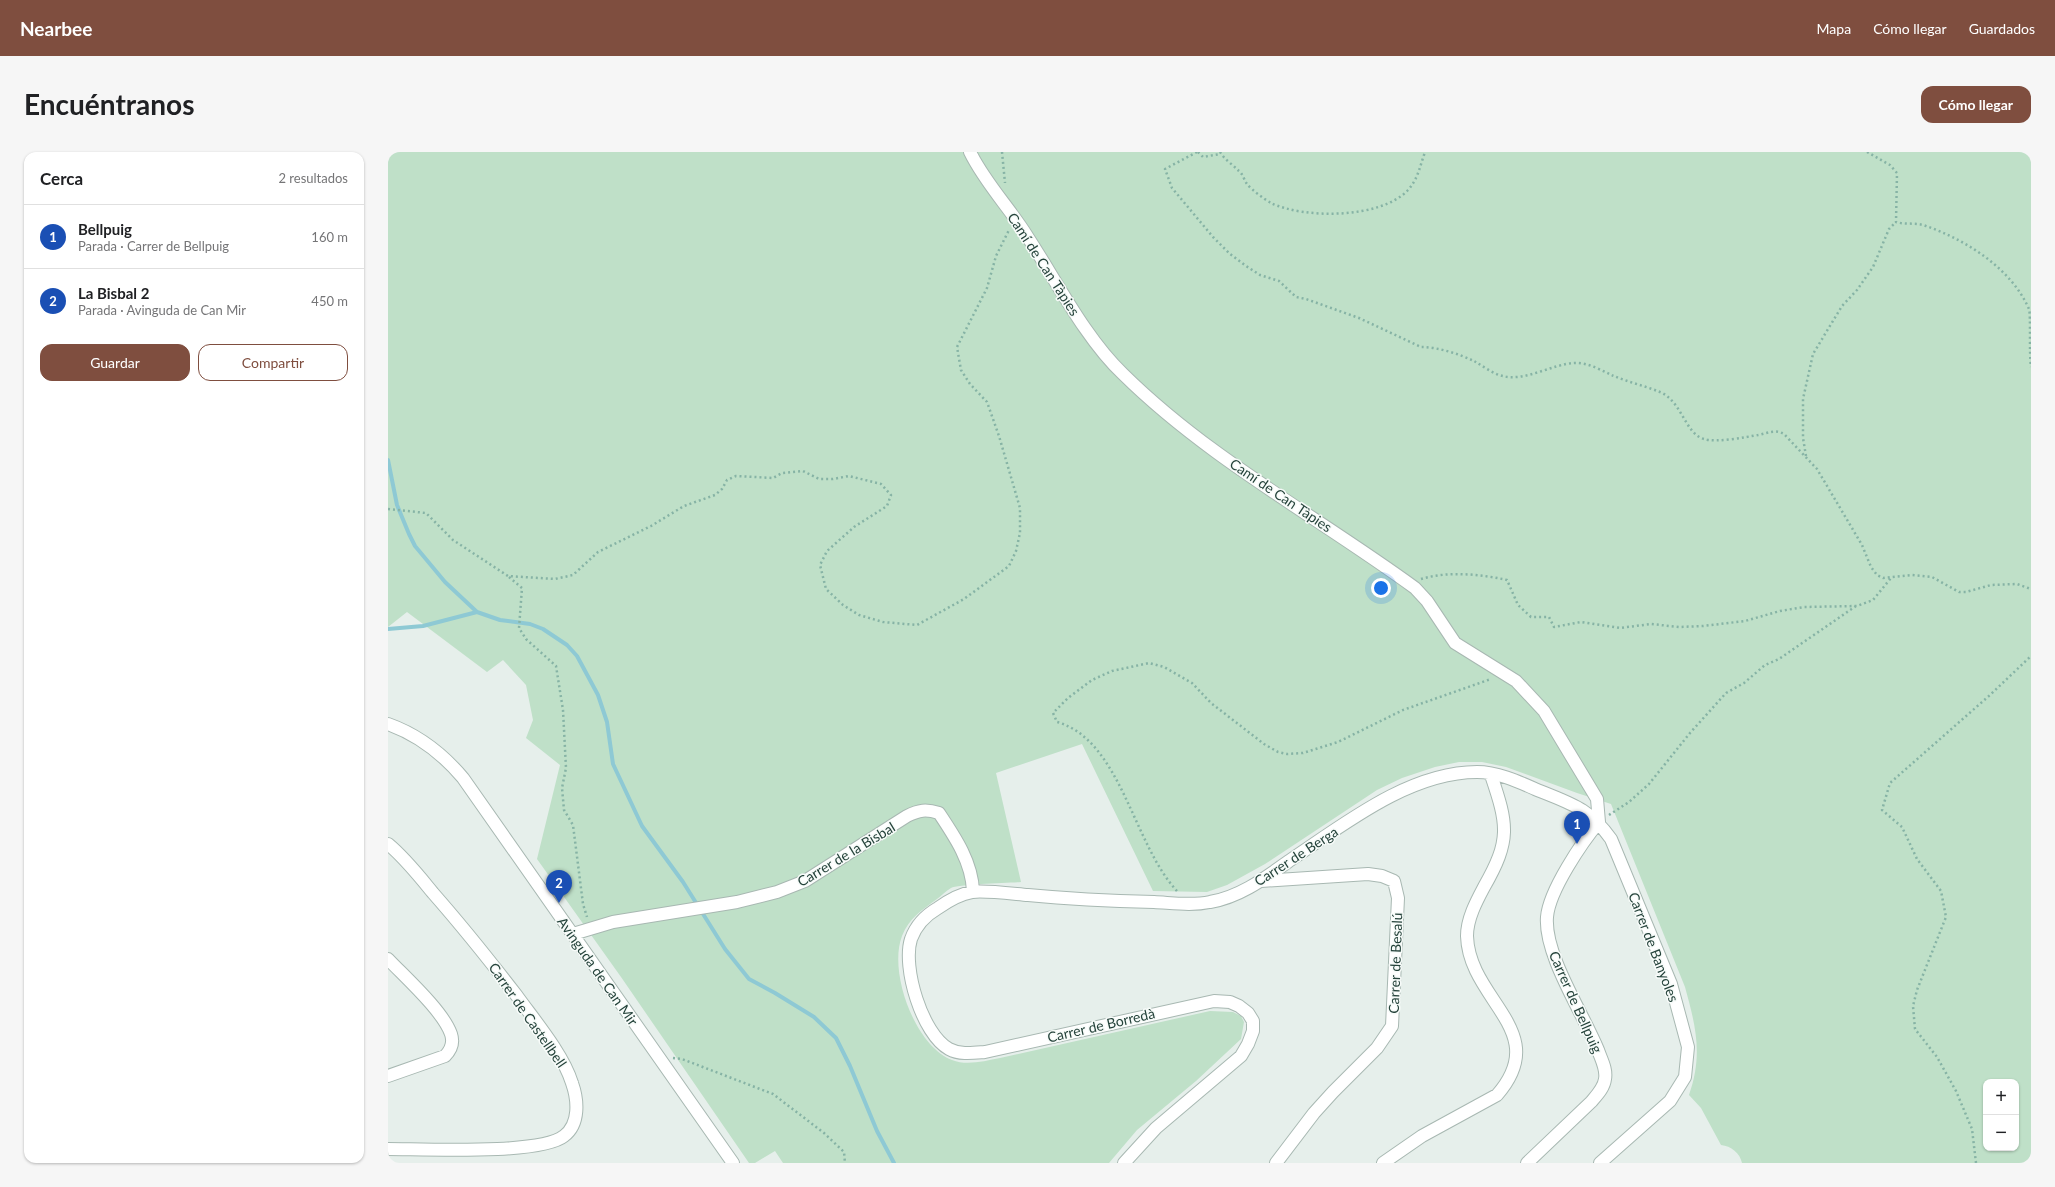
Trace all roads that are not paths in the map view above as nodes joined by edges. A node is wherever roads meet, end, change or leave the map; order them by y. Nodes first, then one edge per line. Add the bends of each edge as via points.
1 (970, 152) edge
2 (388, 724) edge
3 (1491, 774) junction
4 (1599, 822) junction
5 (388, 844) edge
6 (1259, 881) junction
7 (973, 891) junction
8 (573, 934) junction
9 (388, 959) edge
10 (388, 1076) edge
11 (388, 1149) edge
12 (733, 1163) edge
13 (1124, 1163) edge
14 (1276, 1163) edge
15 (1383, 1163) edge
16 (1527, 1163) edge
17 (1600, 1163) edge

1 - 4 street, Camí de Can Tàpies via 1096,343 1123,374 1191,435 1408,582 1421,593 1455,643 1507,675 1530,695 1544,711 1596,799
2 - 8 street, Avinguda de Can Mir via 425,742 451,764
3 - 4 street, Carrer de Berga via 1519,782 1582,809
3 - 6 street, Carrer de Berga via 1478,772 1444,777 1397,794 1338,828
3 - 15 street via 1504,818 1504,841 1495,867 1475,904 1467,936 1479,978 1514,1034 1516,1062 1506,1084 1497,1095 1422,1136
4 - 16 street, Carrer de Bellpuig via 1562,878 1547,917 1552,953 1592,1035 1605,1067 1605,1079 1592,1102
4 - 17 street, Carrer de Banyoles via 1612,839 1671,984 1688,1047 1685,1077 1670,1101
5 - 11 street, Carrer de Castellbell via 460,924 540,1028 566,1069 572,1083 576,1111 575,1121 566,1135 558,1141 543,1145 511,1148
6 - 7 street, Carrer de Berga via 1232,897 1190,904 1091,901
6 - 14 street, Carrer de Besalú via 1321,878 1345,874 1382,876 1394,881 1398,898 1392,1026 1377,1048 1314,1113
7 - 8 street, Carrer de la Bisbal via 972,877 961,848 939,813 928,809 907,816 805,881 777,892 737,902 613,922
7 - 13 street, Carrer de Borredà via 951,900 925,917 916,927 908,952 910,976 928,1024 936,1038 956,1053 985,1052 1214,1000 1239,1006 1253,1021 1253,1031 1240,1056 1156,1128
8 - 12 street, Avinguda de Can Mir
9 - 10 street via 440,1016 452,1035 452,1044 445,1056

